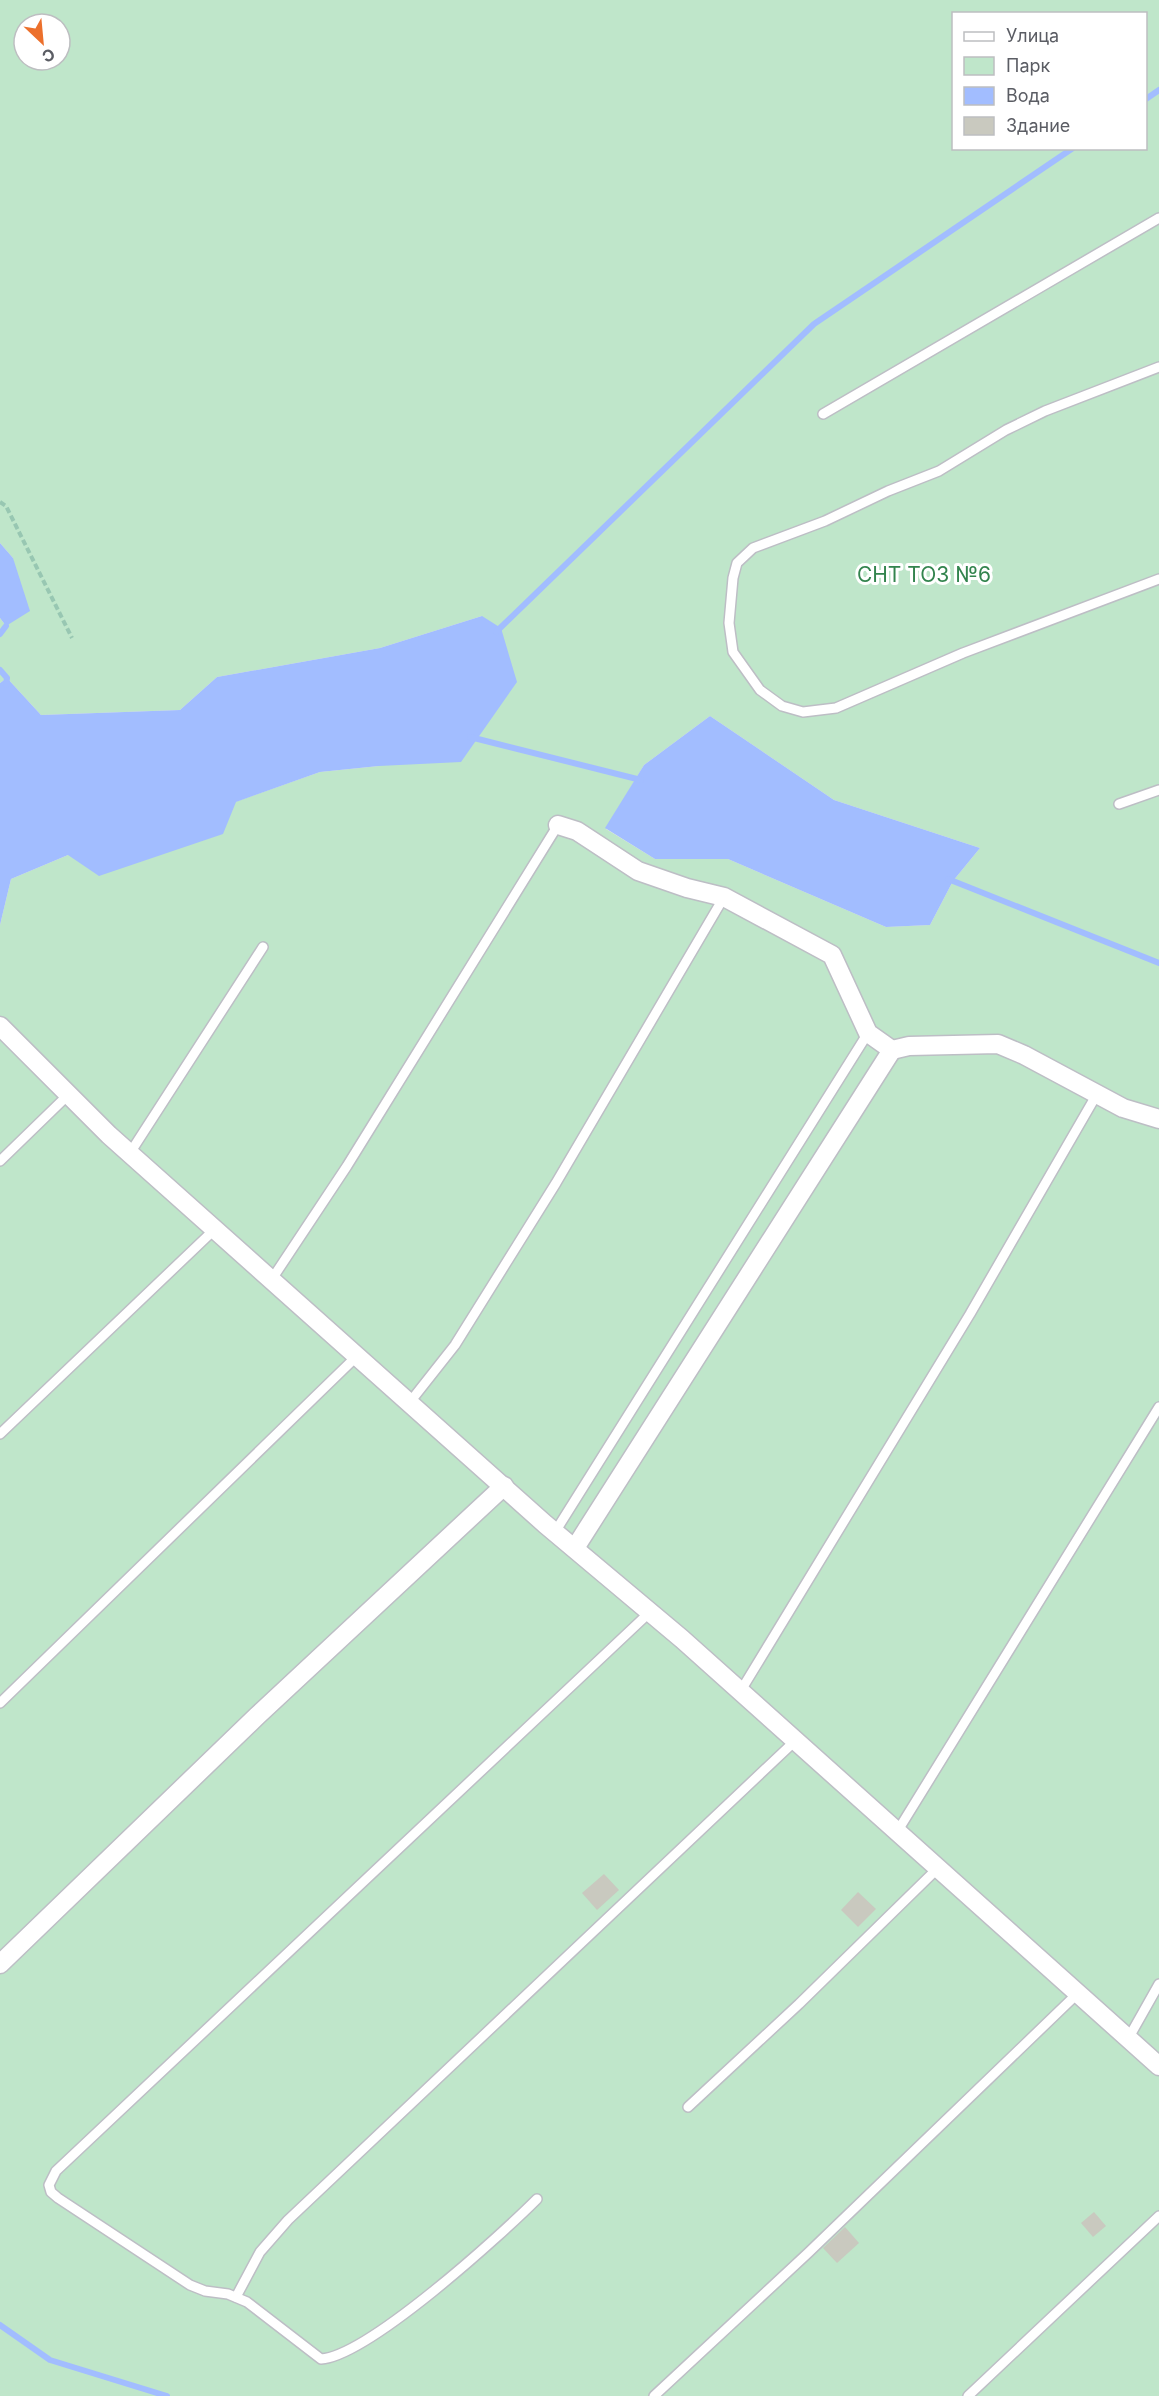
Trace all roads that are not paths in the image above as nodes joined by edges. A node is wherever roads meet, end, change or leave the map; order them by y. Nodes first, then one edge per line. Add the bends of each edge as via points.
1 (1159, 218) edge
2 (1159, 367) edge
3 (823, 414) dead end
4 (1159, 579) edge
5 (1159, 790) edge
6 (1119, 804) dead end
7 (558, 825) joint
8 (724, 897) junction
9 (263, 947) dead end
10 (0, 1026) edge
11 (868, 1033) junction
12 (892, 1050) junction
13 (1097, 1094) junction
14 (68, 1095) junction
15 (1159, 1119) edge
16 (130, 1153) junction
17 (0, 1161) edge
18 (215, 1228) junction
19 (272, 1279) junction
20 (358, 1355) junction
21 (410, 1402) junction
22 (1159, 1407) edge
23 (0, 1434) edge
24 (504, 1486) junction
25 (555, 1532) junction
26 (574, 1548) junction
27 (650, 1612) junction
28 (740, 1692) junction
29 (0, 1703) edge
30 (795, 1741) junction
31 (897, 1832) junction
32 (937, 1869) junction
33 (0, 1964) edge
34 (1159, 1984) edge
35 (1077, 1994) junction
36 (1128, 2039) junction
37 (1159, 2066) edge
38 (688, 2107) dead end
39 (537, 2199) dead end
40 (1159, 2216) edge
41 (236, 2297) junction
42 (654, 2396) edge
43 (968, 2396) edge

1 - 3 lane
2 - 4 lane via 1045,411 939,471 753,548 737,563 729,623 733,652 760,690 782,706 802,712 836,708 963,653
5 - 6 lane
7 - 8 street via 577,831 638,871
7 - 19 lane via 348,1166
8 - 11 street via 832,955
8 - 21 lane via 550,1193 455,1345
9 - 16 lane
10 - 14 street
11 - 12 street
11 - 25 lane
12 - 13 street via 998,1044
12 - 26 street
13 - 15 street via 1123,1108
13 - 28 lane via 970,1314
14 - 16 street
14 - 17 lane
16 - 18 street
18 - 19 street
18 - 23 lane
19 - 20 street
20 - 21 street
20 - 29 lane
21 - 24 street
22 - 31 lane
24 - 25 street
24 - 33 street
25 - 26 street
26 - 27 street
27 - 28 street
27 - 41 lane via 51,2179 51,2192 58,2198 174,2275 205,2291
28 - 30 street
30 - 31 street
30 - 41 lane via 288,2220 260,2252
31 - 32 street
32 - 35 street
32 - 38 lane
34 - 36 lane
35 - 36 street
35 - 42 lane
36 - 37 street
39 - 41 lane via 412,2308 332,2359 321,2360 313,2355 266,2315
40 - 43 lane

